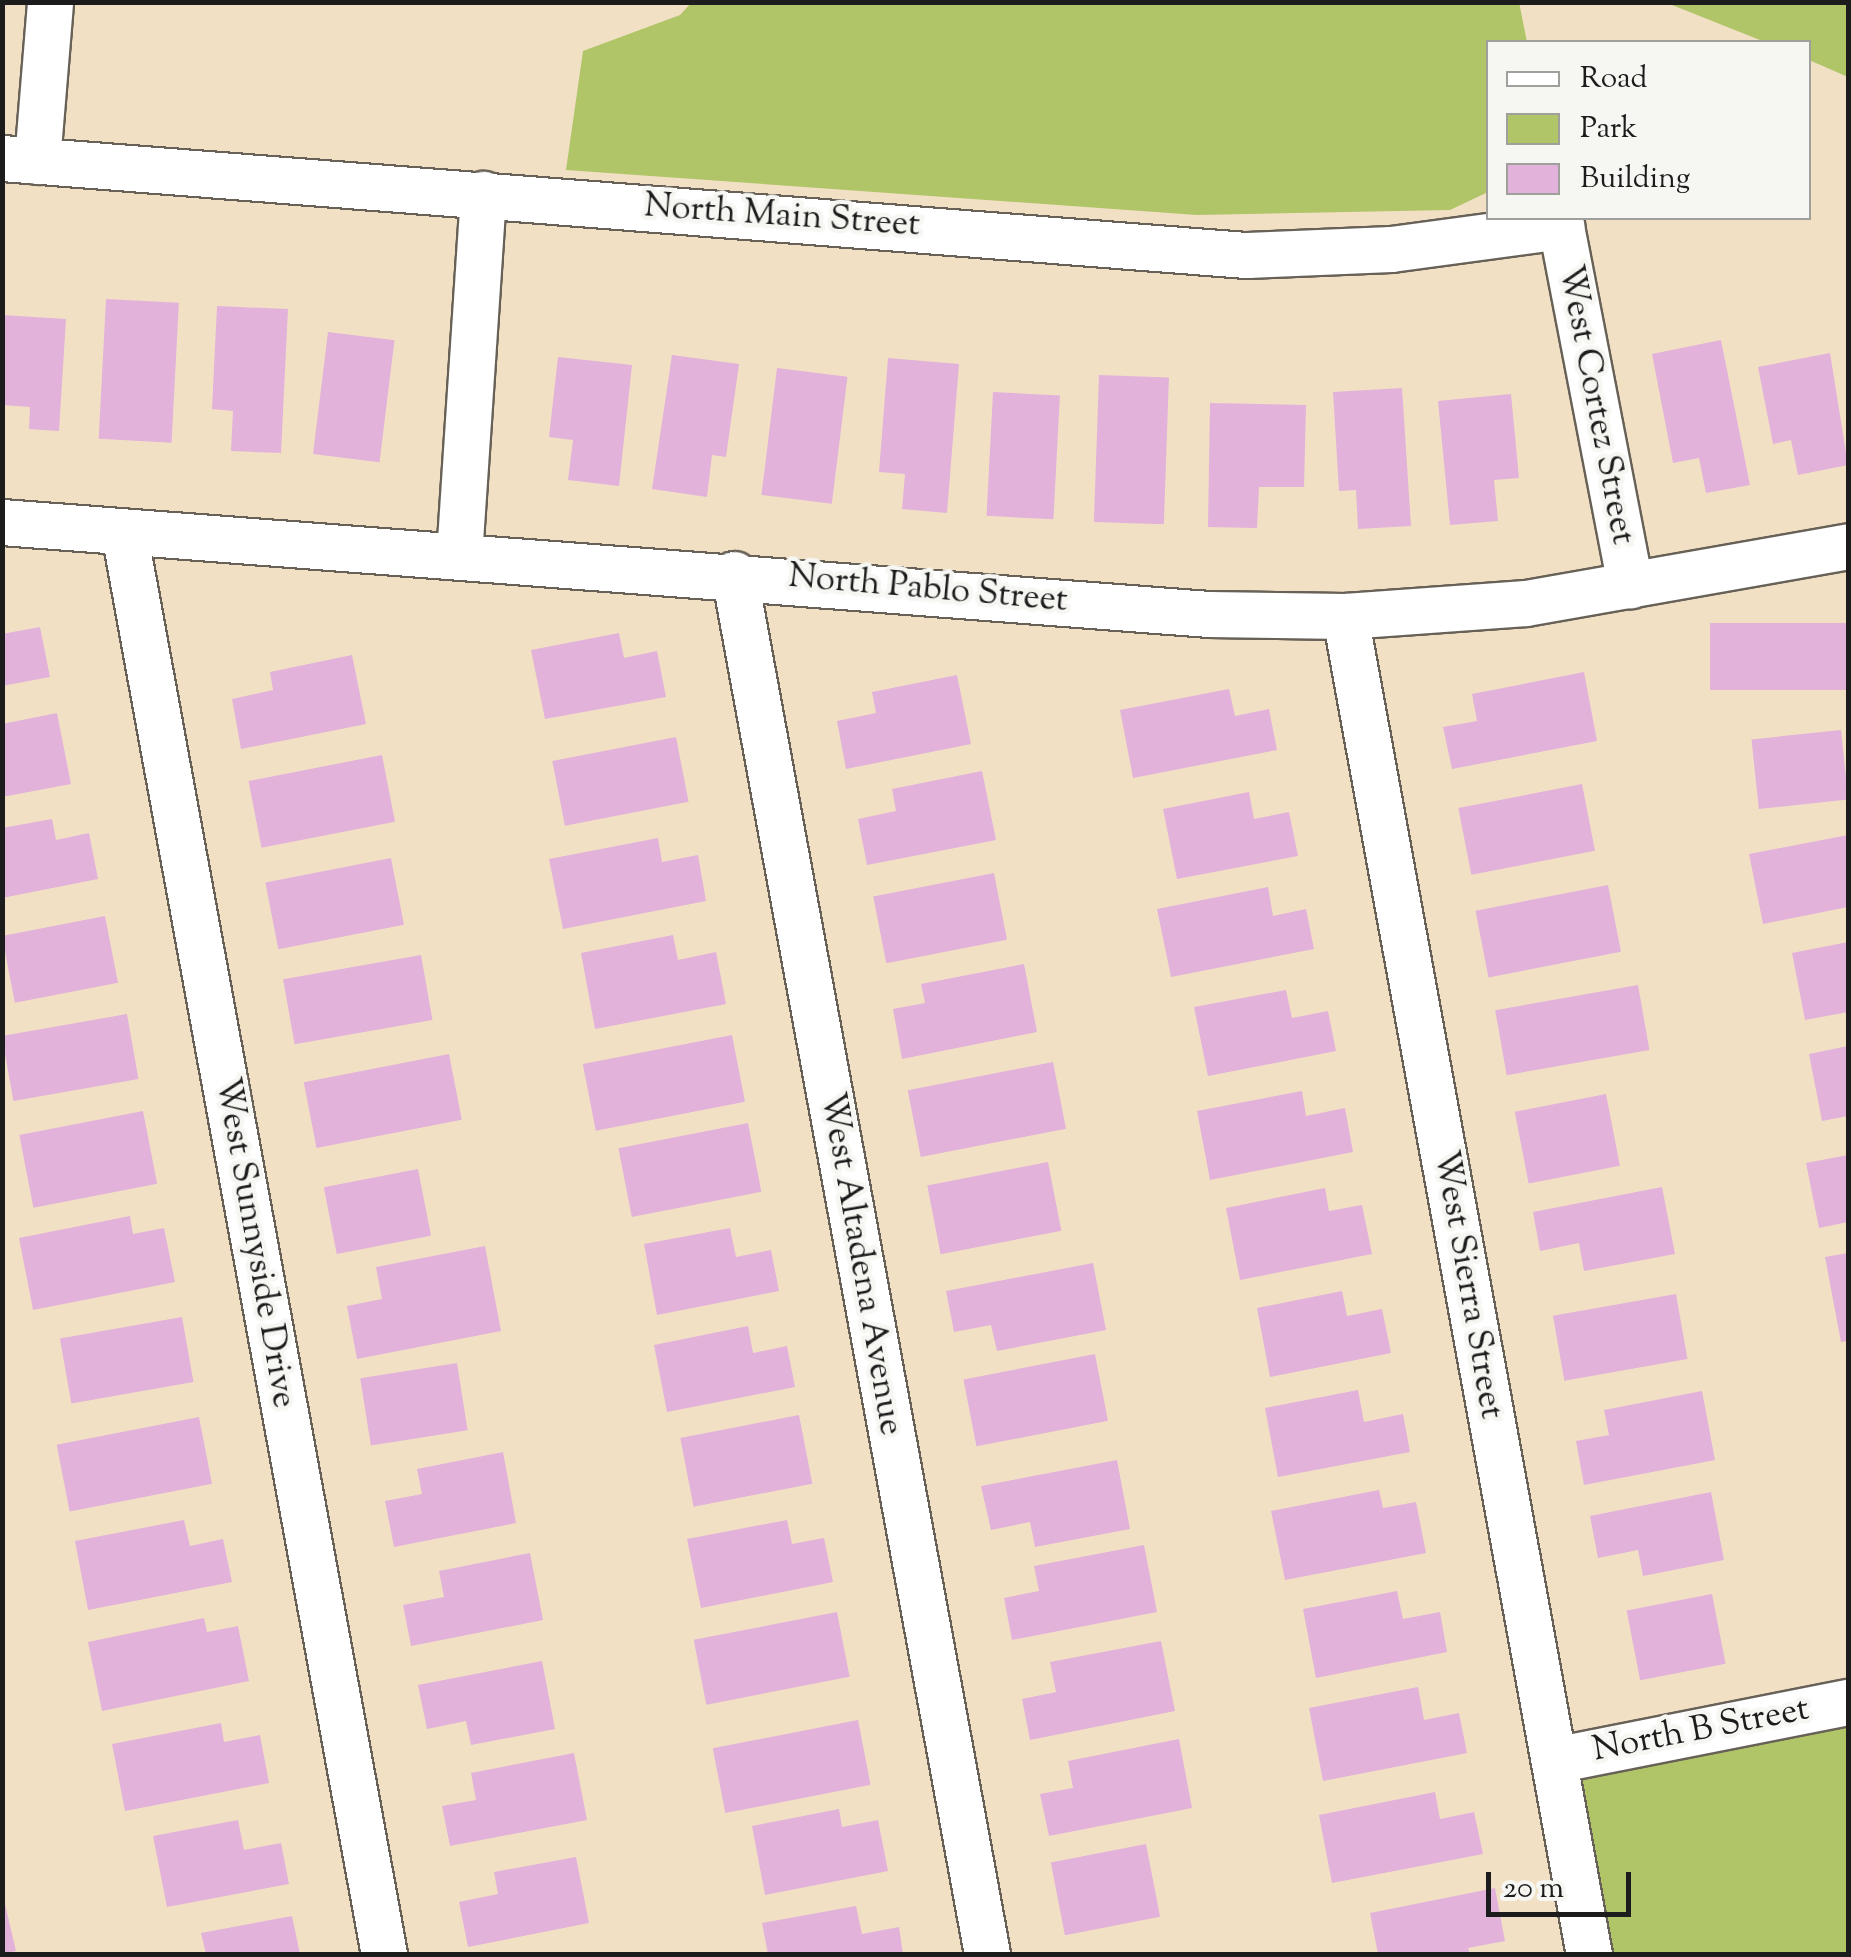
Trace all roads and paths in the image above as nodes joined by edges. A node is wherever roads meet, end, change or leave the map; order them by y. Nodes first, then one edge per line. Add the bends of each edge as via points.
1 (50, 2) edge
2 (20, 160) edge
3 (483, 194) junction
4 (1561, 226) joint
5 (2, 522) edge
6 (124, 532) junction
7 (1848, 546) edge
8 (460, 556) junction
9 (734, 574) junction
10 (1630, 585) junction
11 (1344, 616) junction
12 (1848, 1702) edge
13 (1554, 1760) junction
14 (384, 1954) edge
15 (986, 1954) edge
16 (1589, 1954) edge

1 - 2 street
2 - 3 street, North Main Street
3 - 4 street, North Main Street via 1248,255 1391,249
3 - 8 street
4 - 10 street, West Cortez Street
5 - 6 street, North Pablo Street
6 - 8 street, North Pablo Street
6 - 14 street, West Sunnyside Drive
7 - 10 street, North Pablo Street
8 - 9 street, North Pablo Street
9 - 11 street, North Pablo Street via 1208,614
9 - 15 street, West Altadena Avenue
10 - 11 street, North Pablo Street via 1526,603
11 - 13 street, West Sierra Street
12 - 13 street, North B Street
13 - 16 street, West Sierra Street

